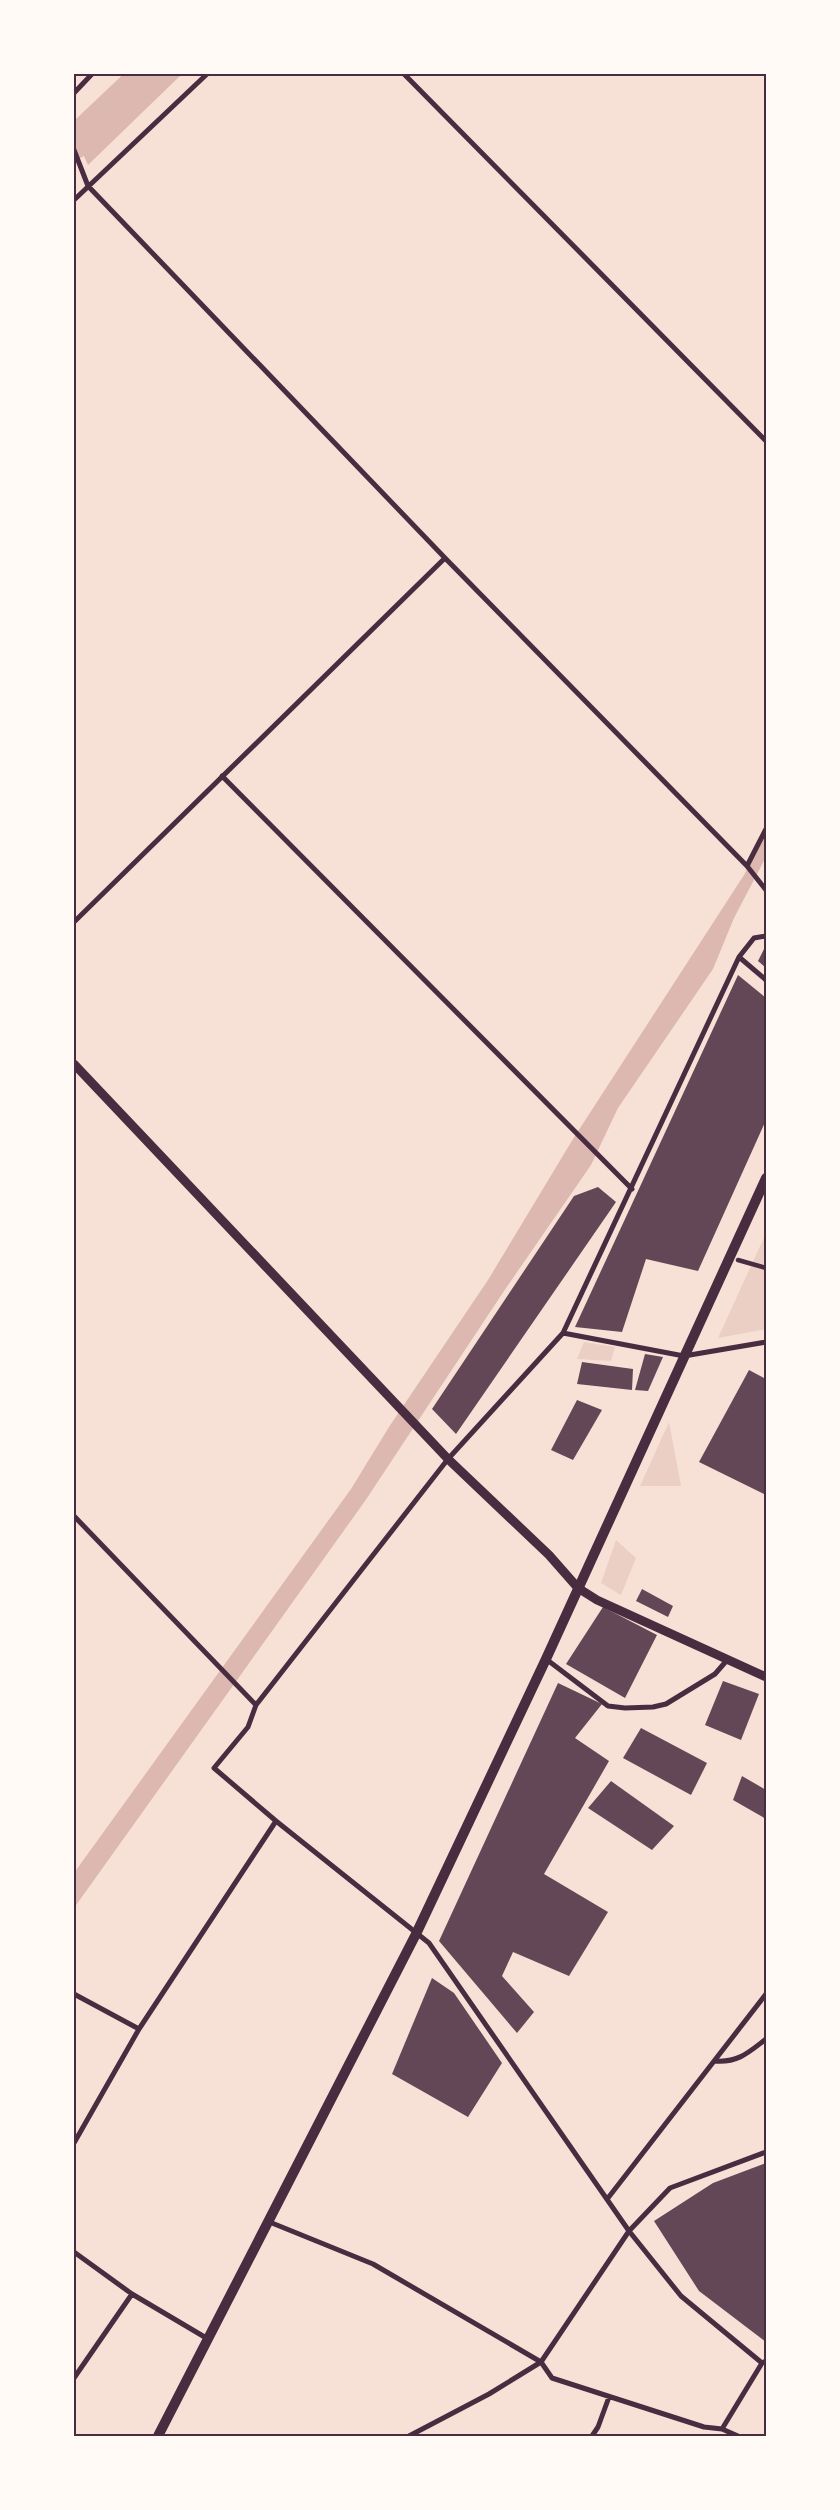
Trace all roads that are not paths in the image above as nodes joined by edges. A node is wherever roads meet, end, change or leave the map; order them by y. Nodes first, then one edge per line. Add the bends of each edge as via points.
1 (92, 74) edge
2 (207, 74) edge
3 (404, 74) edge
4 (74, 93) edge
5 (74, 150) edge
6 (88, 186) junction
7 (74, 200) edge
8 (766, 441) edge
9 (445, 558) junction
10 (222, 776) junction
11 (766, 829) edge
12 (747, 866) junction
13 (766, 890) edge
14 (74, 922) edge
15 (766, 936) edge
16 (739, 957) junction
17 (766, 980) edge
18 (74, 1064) edge
19 (766, 1178) edge
20 (632, 1189) junction
21 (738, 1260) dead end
22 (766, 1268) edge
23 (563, 1333) junction
24 (766, 1342) edge
25 (684, 1356) junction
26 (448, 1458) junction
27 (74, 1516) edge
28 (578, 1588) junction
29 (546, 1659) junction
30 (728, 1659) junction
31 (766, 1676) edge
32 (256, 1705) junction
33 (276, 1821) junction
34 (416, 1934) junction
35 (74, 1994) edge
36 (766, 1994) edge
37 (138, 2029) junction
38 (766, 2039) edge
39 (715, 2060) junction
40 (74, 2143) edge
41 (766, 2152) edge
42 (608, 2198) junction
43 (267, 2221) junction
44 (629, 2231) junction
45 (74, 2252) edge
46 (132, 2294) junction
47 (208, 2339) junction
48 (541, 2362) junction
49 (764, 2362) edge
50 (74, 2378) edge
51 (609, 2397) junction
52 (722, 2429) junction
53 (158, 2436) edge
54 (408, 2436) edge
55 (592, 2436) edge
56 (738, 2436) edge

1 - 4 street
2 - 6 street
3 - 8 street
5 - 6 street
6 - 7 street
6 - 9 street
9 - 10 street
9 - 12 street
10 - 14 street
10 - 20 street
11 - 12 street
12 - 13 street
15 - 16 street via 754,938
16 - 17 street
16 - 20 street
18 - 26 street
19 - 25 main road
20 - 23 street
21 - 22 street
23 - 25 street
23 - 26 street
24 - 25 street
25 - 28 main road
26 - 28 street via 549,1555
26 - 32 street
27 - 32 street
28 - 29 main road
28 - 30 street via 597,1600
29 - 30 street via 608,1706 625,1708 666,1704 715,1674
29 - 34 main road
30 - 31 street
32 - 33 street via 248,1728 214,1768
33 - 34 street
33 - 37 street
34 - 42 street via 429,1943
34 - 43 main road
35 - 37 street
36 - 39 street
37 - 40 street
38 - 39 street via 744,2057 734,2061
39 - 42 street
41 - 44 street via 670,2188
42 - 44 street
43 - 47 main road
43 - 48 street via 374,2264
44 - 48 street
44 - 49 street via 681,2296
45 - 46 street
46 - 47 street
46 - 50 street
47 - 53 main road
48 - 51 street via 552,2378
48 - 54 street via 489,2394
49 - 52 street
51 - 52 street via 704,2427
51 - 55 street
52 - 56 street

